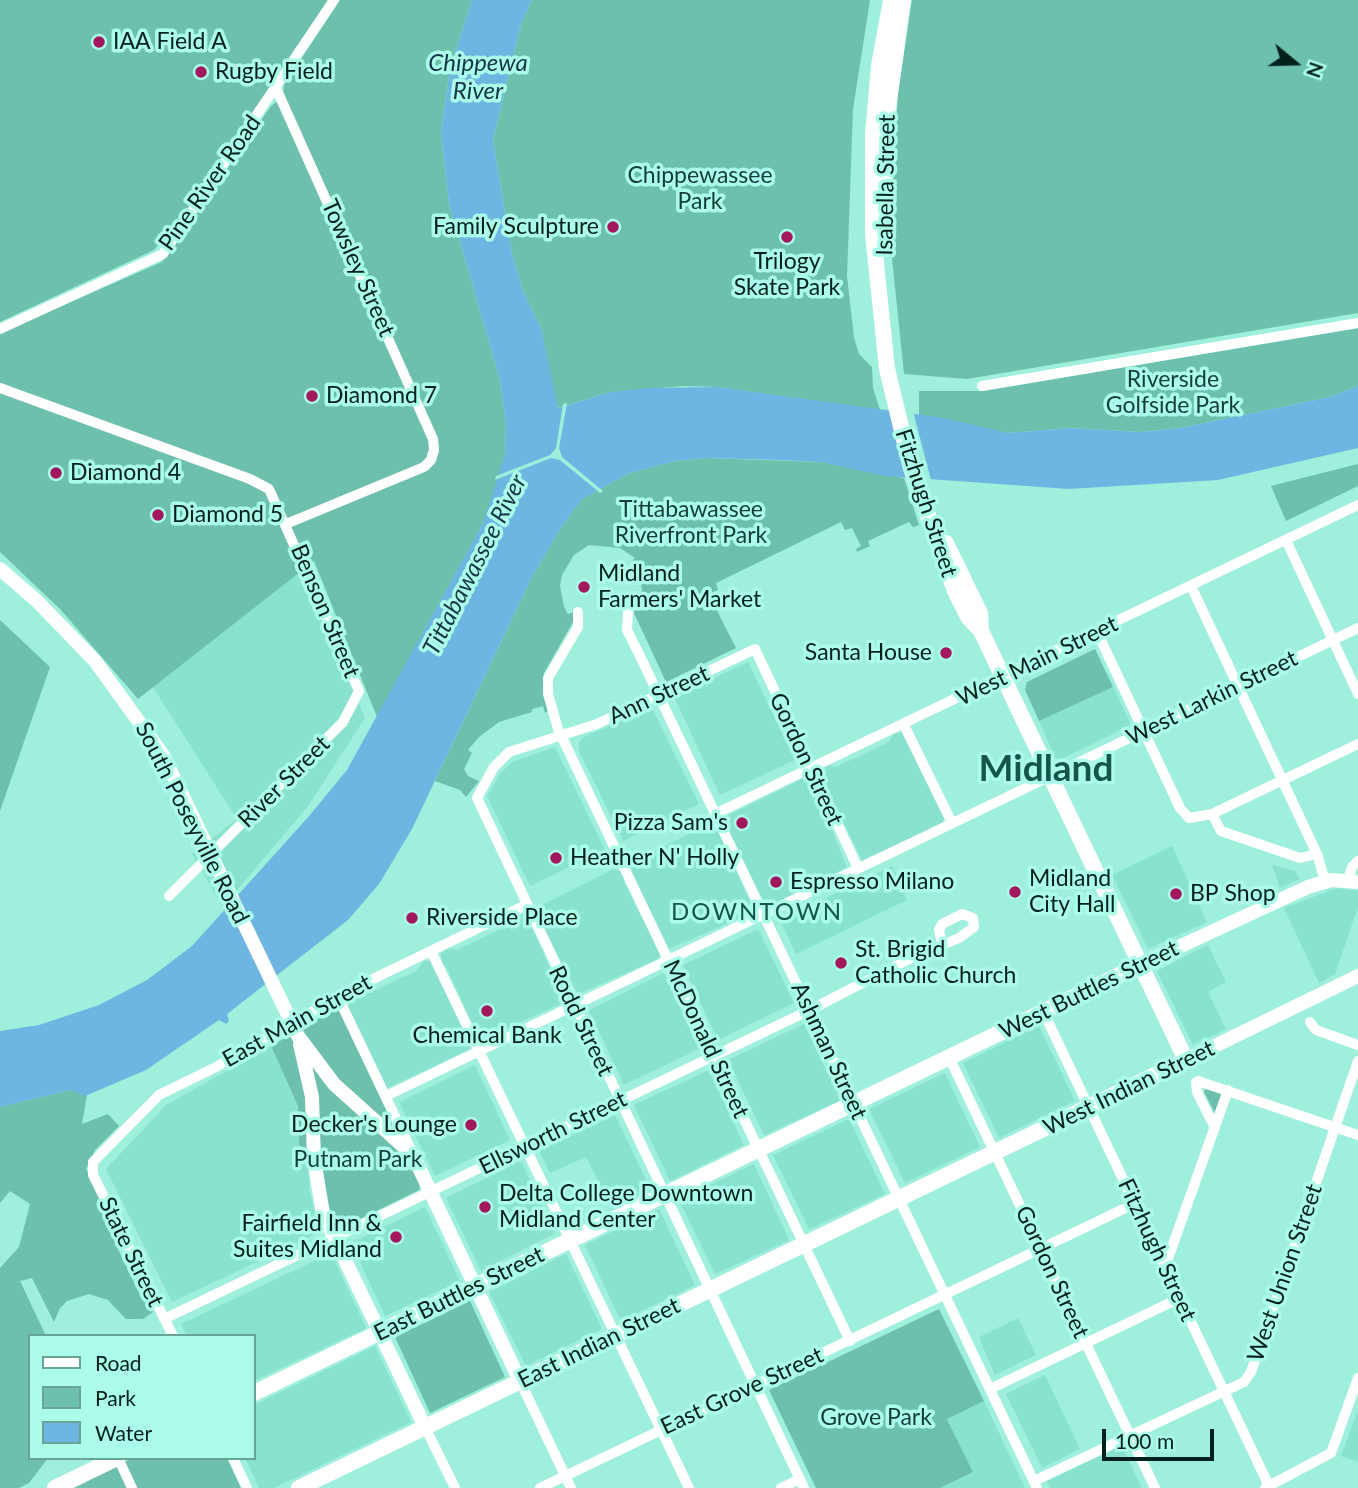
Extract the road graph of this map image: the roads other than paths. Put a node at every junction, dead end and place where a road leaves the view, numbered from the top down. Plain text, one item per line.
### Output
1 (334, 0) edge
2 (891, 0) edge
3 (903, 0) edge
4 (276, 88) junction
5 (1358, 323) edge
6 (0, 329) edge
7 (892, 369) junction
8 (982, 386) dead end
9 (0, 388) edge
10 (1358, 505) edge
11 (286, 524) junction
12 (1286, 540) junction
13 (0, 569) edge
14 (1191, 586) junction
15 (578, 612) dead end
16 (628, 612) dead end
17 (1358, 628) edge
18 (1097, 632) junction
19 (1333, 640) junction
20 (755, 649) joint
21 (1002, 677) junction
22 (1238, 685) junction
23 (359, 691) joint
24 (1358, 694) edge
25 (659, 696) junction
26 (904, 725) junction
27 (1144, 730) junction
28 (562, 737) junction
29 (1358, 744) edge
30 (811, 768) junction
31 (1050, 775) junction
32 (485, 780) joint
33 (1283, 781) junction
34 (715, 814) junction
35 (1212, 814) junction
36 (952, 823) junction
37 (1317, 854) junction
38 (1358, 860) edge
39 (858, 868) junction
40 (1325, 881) junction
41 (1353, 881) edge
42 (169, 896) dead end
43 (526, 905) junction
44 (764, 914) junction
45 (942, 944) dead end
46 (431, 951) junction
47 (669, 960) junction
48 (1140, 964) junction
49 (1358, 976) edge
50 (338, 997) junction
51 (574, 1006) junction
52 (810, 1010) junction
53 (1043, 1012) junction
54 (1310, 1022) dead end
55 (298, 1036) junction
56 (1358, 1045) edge
57 (481, 1050) junction
58 (714, 1056) junction
59 (949, 1057) junction
60 (1186, 1060) junction
61 (1358, 1061) edge
62 (1228, 1090) junction
63 (386, 1096) junction
64 (620, 1101) junction
65 (854, 1103) junction
66 (1089, 1107) junction
67 (1336, 1127) junction
68 (1215, 1128) junction
69 (1358, 1135) edge
70 (527, 1146) junction
71 (759, 1149) junction
72 (995, 1152) junction
73 (413, 1155) junction
74 (92, 1168) joint
75 (429, 1193) junction
76 (664, 1195) junction
77 (899, 1198) junction
78 (1135, 1203) junction
79 (334, 1236) junction
80 (571, 1240) junction
81 (803, 1245) junction
82 (1041, 1249) junction
83 (1165, 1267) junction
84 (475, 1286) junction
85 (710, 1289) junction
86 (945, 1295) junction
87 (1180, 1298) junction
88 (164, 1319) junction
89 (380, 1332) junction
90 (172, 1334) edge
91 (616, 1335) junction
92 (850, 1341) junction
93 (1086, 1343) junction
94 (1358, 1378) edge
95 (520, 1381) junction
96 (755, 1385) junction
97 (990, 1389) junction
98 (256, 1392) edge
99 (1225, 1394) junction
100 (425, 1427) junction
101 (661, 1429) junction
102 (1131, 1438) junction
103 (114, 1460) edge
104 (119, 1460) edge
105 (234, 1460) edge
106 (565, 1476) junction
107 (802, 1483) edge
108 (1035, 1485) edge
109 (1268, 1487) edge
110 (55, 1488) edge
111 (132, 1488) edge
112 (247, 1488) edge
113 (299, 1488) edge
114 (456, 1488) edge
115 (540, 1488) edge
116 (571, 1488) edge
117 (689, 1488) edge
118 (781, 1488) edge
119 (1155, 1488) edge

1 - 4 street, Pine River Road
2 - 7 highway, Isabella Street
3 - 7 highway, Isabella Street
4 - 6 street, Pine River Road
4 - 11 street, Towsley Street
5 - 8 street
7 - 21 highway, Fitzhugh Street
9 - 11 street, Benson Street
10 - 12 street, West Main Street
11 - 23 street, Benson Street
12 - 14 street, West Main Street
12 - 19 street
13 - 55 main road, South Poseyville Road
14 - 18 street, West Main Street
14 - 22 street
15 - 28 street, McDonald Street
16 - 25 street, Ashman Street
17 - 19 street, West Larkin Street
18 - 21 street, West Main Street
18 - 27 street
19 - 22 street, West Larkin Street
19 - 24 street
20 - 25 street, Ann Street
20 - 30 street, Gordon Street
21 - 26 street, West Main Street
21 - 31 highway, Fitzhugh Street
22 - 27 street, West Larkin Street
22 - 33 street
23 - 42 street, River Street
25 - 28 street, Ann Street
25 - 34 street, Ashman Street
26 - 30 street, West Main Street
26 - 36 street
27 - 31 street, West Larkin Street
27 - 35 street
28 - 32 street, Ann Street
28 - 47 street, McDonald Street
29 - 33 street
30 - 34 street, West Main Street
30 - 39 street, Gordon Street
31 - 36 street, West Larkin Street
31 - 48 highway, Fitzhugh Street
32 - 43 street, Rodd Street
33 - 35 street
33 - 37 street
34 - 44 street, Ashman Street
35 - 37 street
36 - 39 street, West Larkin Street
37 - 40 street
38 - 41 street
39 - 44 street, West Larkin Street
40 - 41 main road
40 - 48 main road, West Buttles Street
43 - 46 street, East Main Street
43 - 51 street, Rodd Street
44 - 47 street, West Larkin Street
44 - 52 street, Ashman Street
45 - 52 street, Ellsworth Street
46 - 50 street, East Main Street
46 - 57 street
47 - 51 street, West Larkin Street
47 - 58 street, McDonald Street
48 - 53 highway, West Buttles Street
48 - 60 highway, Fitzhugh Street
49 - 60 main road, West Indian Street
50 - 63 street
50 - 74 street, East Main Street
51 - 57 street, West Larkin Street
51 - 64 street, Rodd Street
52 - 58 street, Ellsworth Street
52 - 65 street, Ashman Street
53 - 59 highway, West Buttles Street
53 - 66 street, Fitzhugh Street
54 - 56 street
55 - 73 main road
55 - 79 main road
57 - 63 street, West Larkin Street
57 - 70 street
58 - 64 street, Ellsworth Street
58 - 71 street, McDonald Street
59 - 65 highway, West Buttles Street
59 - 72 street, Gordon Street
60 - 66 highway, West Indian Street
61 - 67 street, West Union Street
62 - 67 street
62 - 68 street
62 - 68 street
63 - 73 street
64 - 70 street, Ellsworth Street
64 - 76 street, Rodd Street
65 - 71 highway, East Buttles Street
65 - 77 street, Ashman Street
66 - 72 highway, West Indian Street
66 - 78 street, Fitzhugh Street
67 - 69 street
67 - 99 street, West Union Street
68 - 83 street
70 - 75 street, Ellsworth Street
70 - 80 street
71 - 76 highway, East Buttles Street
71 - 81 street, McDonald Street
72 - 77 highway, West Indian Street
72 - 82 street, Gordon Street
73 - 75 main road
74 - 88 street, State Street
75 - 79 street, Ellsworth Street
75 - 84 main road
76 - 80 highway, East Buttles Street
76 - 85 street, Rodd Street
77 - 81 highway, East Indian Street
77 - 86 street, Ashman Street
78 - 82 street, East Grove Street
78 - 83 street, Fitzhugh Street
79 - 88 street, Ellsworth Street
79 - 89 main road
80 - 84 highway, East Buttles Street
80 - 91 street
81 - 85 highway, East Indian Street
81 - 92 street, McDonald Street
82 - 86 street, East Grove Street
82 - 93 street, Gordon Street
83 - 87 street, Fitzhugh Street
84 - 89 highway, East Buttles Street
84 - 95 main road
85 - 91 highway, East Indian Street
85 - 96 street, Rodd Street
86 - 92 street, East Grove Street
86 - 97 street, Ashman Street
87 - 93 street
87 - 99 street, Fitzhugh Street
88 - 90 street, State Street
89 - 98 highway, East Buttles Street
89 - 100 main road
91 - 95 highway, East Indian Street
91 - 101 street
92 - 96 street, East Grove Street
93 - 97 street
93 - 102 street, Gordon Street
94 - 109 street
95 - 100 highway, East Indian Street
95 - 106 street
96 - 101 street, East Grove Street
96 - 107 street, Rodd Street
97 - 108 street, Ashman Street
99 - 102 street, West Union Street
99 - 109 street, Fitzhugh Street
100 - 113 highway, East Indian Street
100 - 114 street
101 - 106 street, East Grove Street
101 - 117 street
102 - 108 street, West Union Street
102 - 119 street, Gordon Street
103 - 110 highway
104 - 111 street
105 - 112 street
106 - 115 street, East Grove Street
106 - 116 street
107 - 118 street

